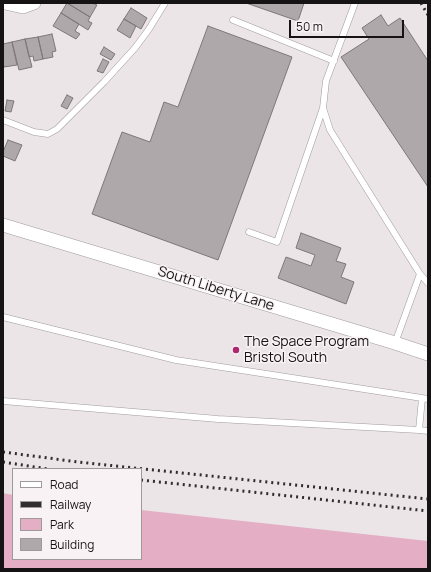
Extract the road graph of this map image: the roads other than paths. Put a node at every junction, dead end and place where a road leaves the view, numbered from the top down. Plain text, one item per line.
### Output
1 (5, 3) edge
2 (34, 3) edge
3 (166, 3) edge
4 (355, 3) edge
5 (233, 20) dead end
6 (334, 61) junction
7 (324, 108) junction
8 (3, 120) edge
9 (3, 225) edge
10 (249, 232) dead end
11 (420, 274) junction
12 (428, 283) edge
13 (3, 317) edge
14 (395, 343) junction
15 (428, 354) edge
16 (425, 398) edge
17 (3, 401) edge
18 (419, 430) junction
19 (428, 431) edge

1 - 2 street
3 - 8 lane
4 - 6 lane
5 - 6 lane
6 - 7 lane
7 - 10 lane
7 - 11 lane
9 - 14 street, South Liberty Lane
11 - 12 lane
11 - 14 lane
13 - 16 lane
14 - 15 street, South Liberty Lane
16 - 18 lane
17 - 18 lane
18 - 19 lane

